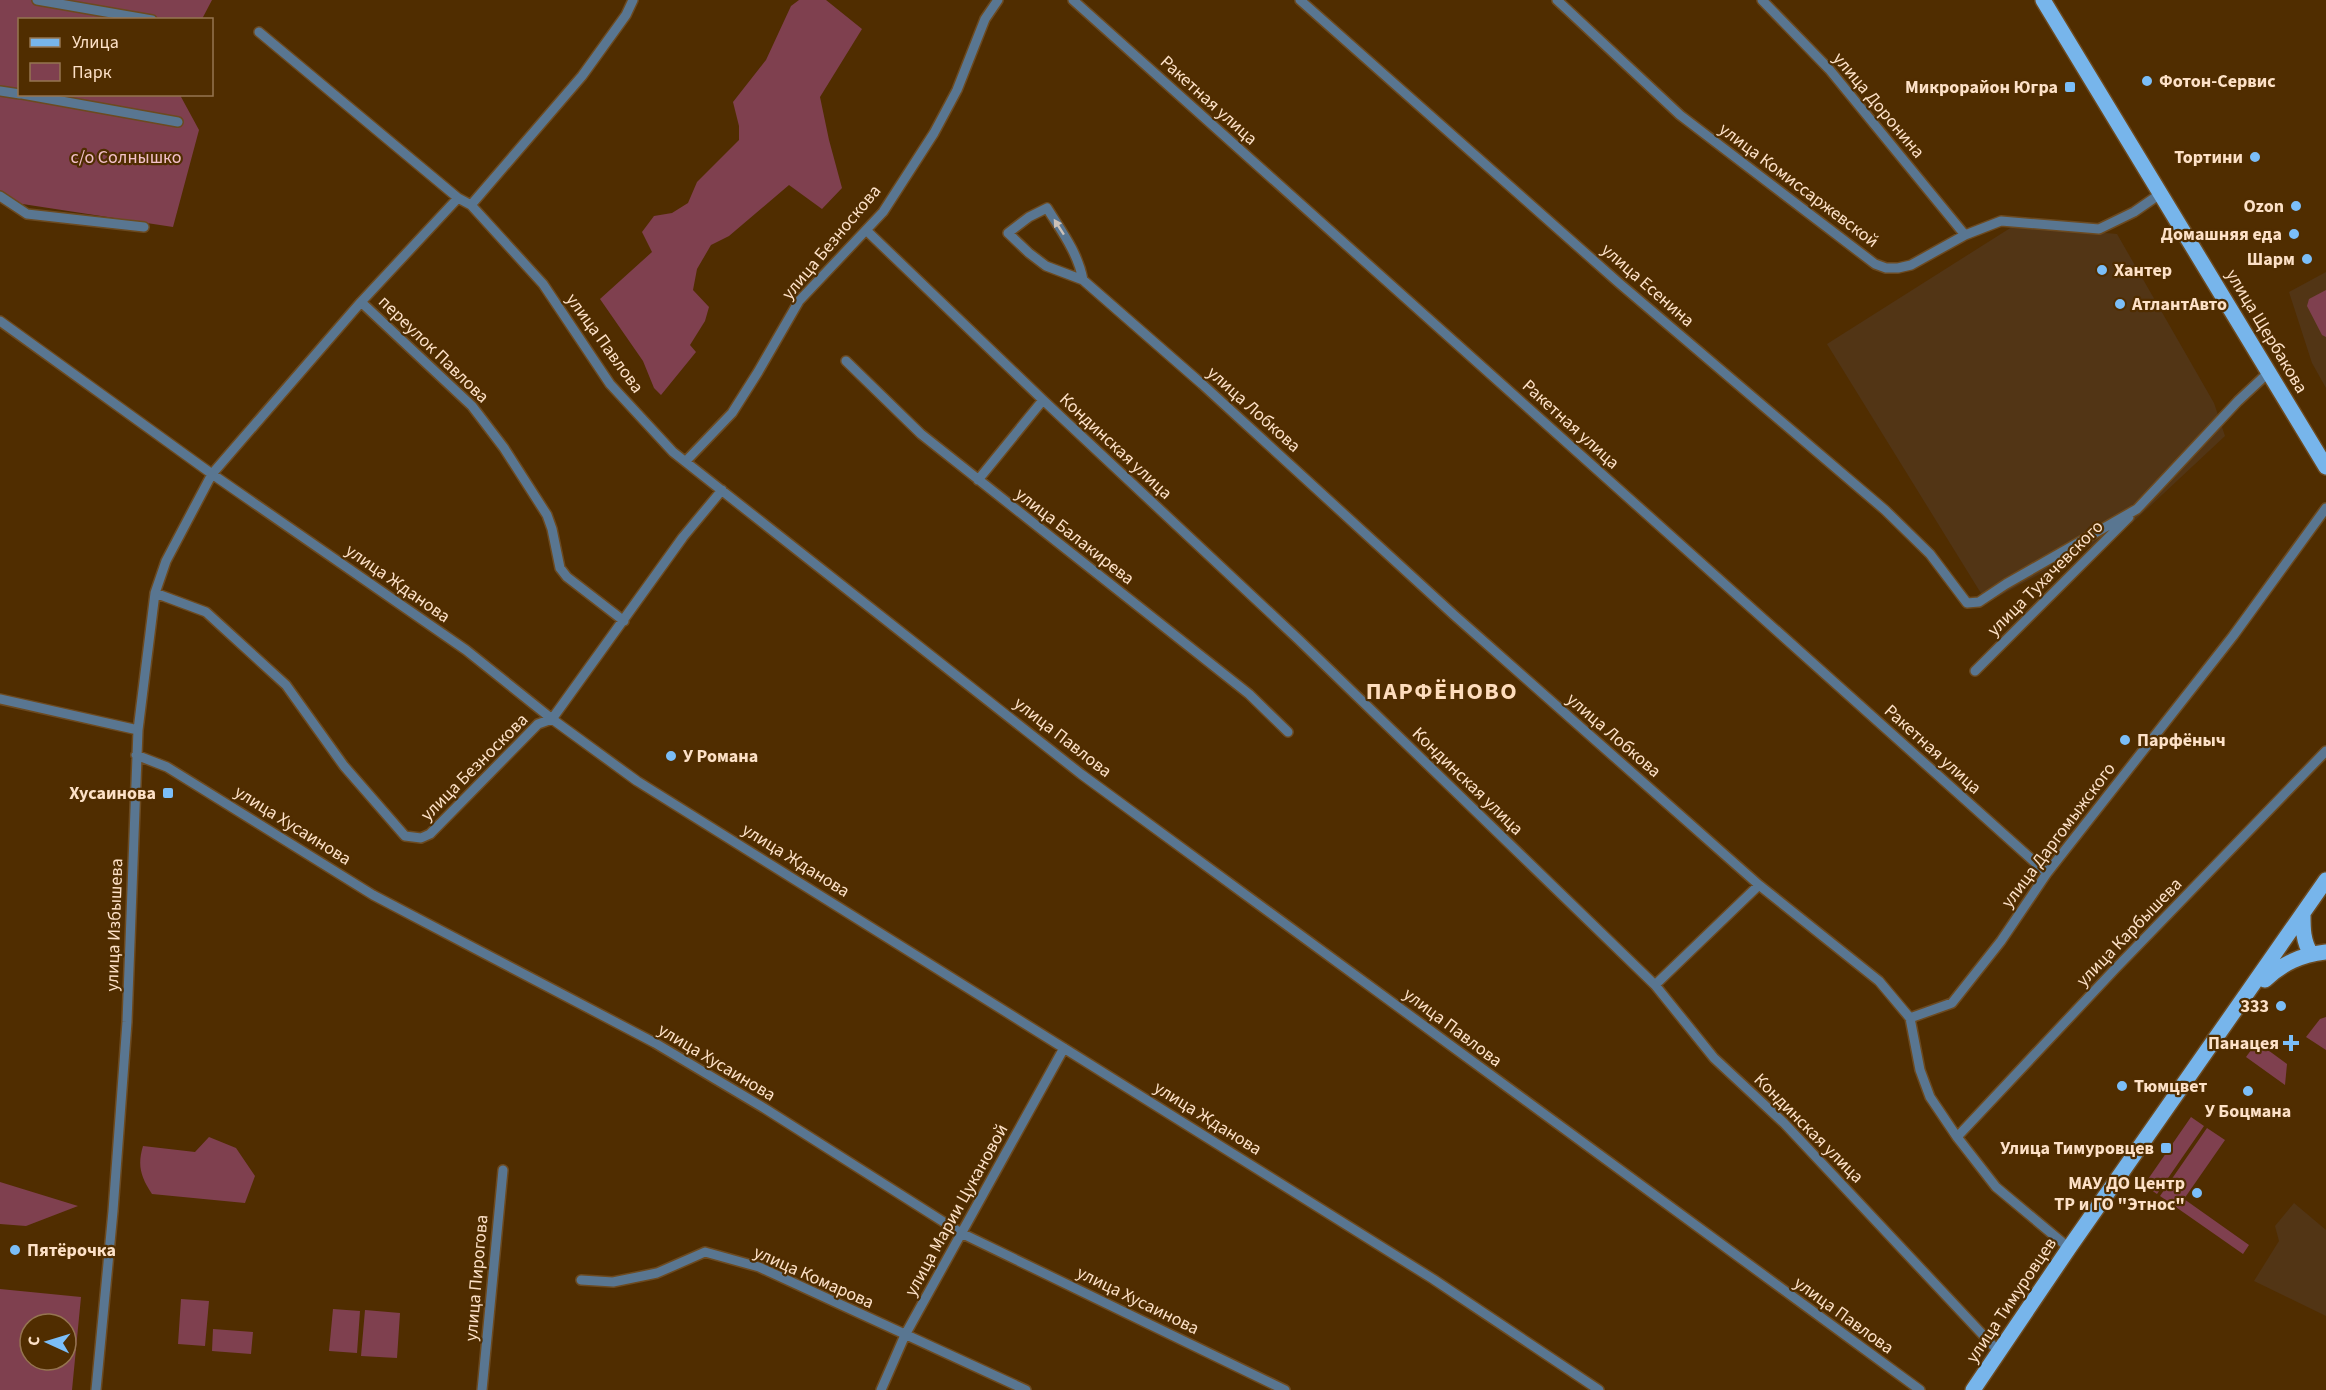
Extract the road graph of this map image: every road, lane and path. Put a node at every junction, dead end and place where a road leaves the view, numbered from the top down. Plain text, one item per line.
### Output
1 (37, 0) edge
2 (633, 0) edge
3 (998, 0) edge
4 (1073, 0) edge
5 (1300, 0) edge
6 (1557, 0) edge
7 (2043, 0) edge
8 (1766, 1) edge
9 (140, 18) edge
10 (259, 32) dead end
11 (0, 91) edge
12 (18, 94) edge
13 (32, 96) edge
14 (178, 122) dead end
15 (2160, 194) junction
16 (0, 196) edge
17 (458, 198) junction
18 (471, 205) junction
19 (144, 227) dead end
20 (867, 231) junction
21 (1965, 235) junction
22 (1083, 280) junction
23 (361, 302) junction
24 (0, 321) edge
25 (846, 361) dead end
26 (2270, 372) junction
27 (1043, 400) junction
28 (686, 462) junction
29 (2326, 466) edge
30 (212, 474) junction
31 (978, 480) junction
32 (722, 490) junction
33 (2326, 508) edge
34 (2137, 509) junction
35 (155, 593) junction
36 (1967, 603) joint
37 (624, 621) junction
38 (1975, 671) dead end
39 (0, 699) edge
40 (552, 719) junction
41 (138, 730) junction
42 (1288, 732) dead end
43 (2326, 751) edge
44 (136, 755) junction
45 (2047, 873) junction
46 (2326, 880) edge
47 (1759, 885) junction
48 (2303, 914) junction
49 (2318, 953) edge
50 (1654, 985) junction
51 (2247, 996) junction
52 (1910, 1018) junction
53 (1065, 1048) junction
54 (1958, 1137) junction
55 (503, 1170) dead end
56 (961, 1233) junction
57 (2069, 1248) junction
58 (581, 1280) dead end
59 (905, 1335) junction
60 (1999, 1352) junction
61 (96, 1390) edge
62 (482, 1390) edge
63 (881, 1390) edge
64 (1026, 1390) edge
65 (1285, 1390) edge
66 (1599, 1390) edge
67 (1920, 1390) edge
68 (1973, 1390) edge

1 - 9 street
2 - 18 street
3 - 20 street, улица Безноскова
4 - 45 street, Ракетная улица
5 - 36 street, улица Есенина
6 - 21 street, улица Комиссаржевской
7 - 15 main road, улица Щербакова
8 - 21 street, улица Доронина
10 - 17 street, улица Павлова
11 - 12 street
13 - 14 street
15 - 21 street, улица Комиссаржевской
15 - 26 main road, улица Щербакова
16 - 19 street
17 - 18 street, улица Павлова
17 - 23 street, переулок Павлова
18 - 28 street, улица Павлова
20 - 27 street, Кондинская улица
20 - 28 street, улица Безноскова
22 -> 22 street, улица Лобкова
22 - 47 street, улица Лобкова
23 - 30 street, переулок Павлова
23 - 37 street, переулок Павлова
24 - 30 street, улица Жданова
25 - 31 street, улица Балакирева
26 - 29 main road, улица Щербакова
26 - 34 street, улица Тухачевского
27 - 31 street
27 - 50 street, Кондинская улица
28 - 32 street, улица Павлова
30 - 35 street, улица Избышева
30 - 40 street, улица Жданова
31 - 42 street, улица Балакирева
32 - 37 street, улица Безноскова
32 - 67 street, улица Павлова
33 - 45 street, улица Даргомыжского
34 - 36 street, улица Тухачевского
34 - 38 street, улица Тухачевского
35 - 40 street, улица Безноскова
35 - 41 street, улица Избышева
37 - 40 street, улица Безноскова
39 - 41 street
40 - 53 street, улица Жданова
41 - 44 street, улица Избышева
43 - 54 street, улица Карбышева
44 - 56 street, улица Хусаинова
44 - 61 street, улица Избышева
45 - 52 street, улица Даргомыжского
46 - 48 main road, улица Тимуровцев
47 - 50 street
47 - 52 street, улица Лобкова
48 - 49 main road
48 - 51 main road, улица Тимуровцев
49 - 51 main road, улица Тимуровцев
50 - 60 street, Кондинская улица
51 - 57 main road, улица Тимуровцев
52 - 54 street, улица Лобкова
53 - 56 street, улица Марии Цукановой
53 - 66 street, улица Жданова
54 - 57 street, улица Лобкова
55 - 62 street, улица Пирогова
56 - 59 street, улица Марии Цукановой
56 - 65 street, улица Хусаинова
57 - 60 main road, улица Тимуровцев
58 - 59 street, улица Комарова
59 - 63 street, улица Марии Цукановой
59 - 64 street, улица Комарова
60 - 68 main road, улица Тимуровцев

